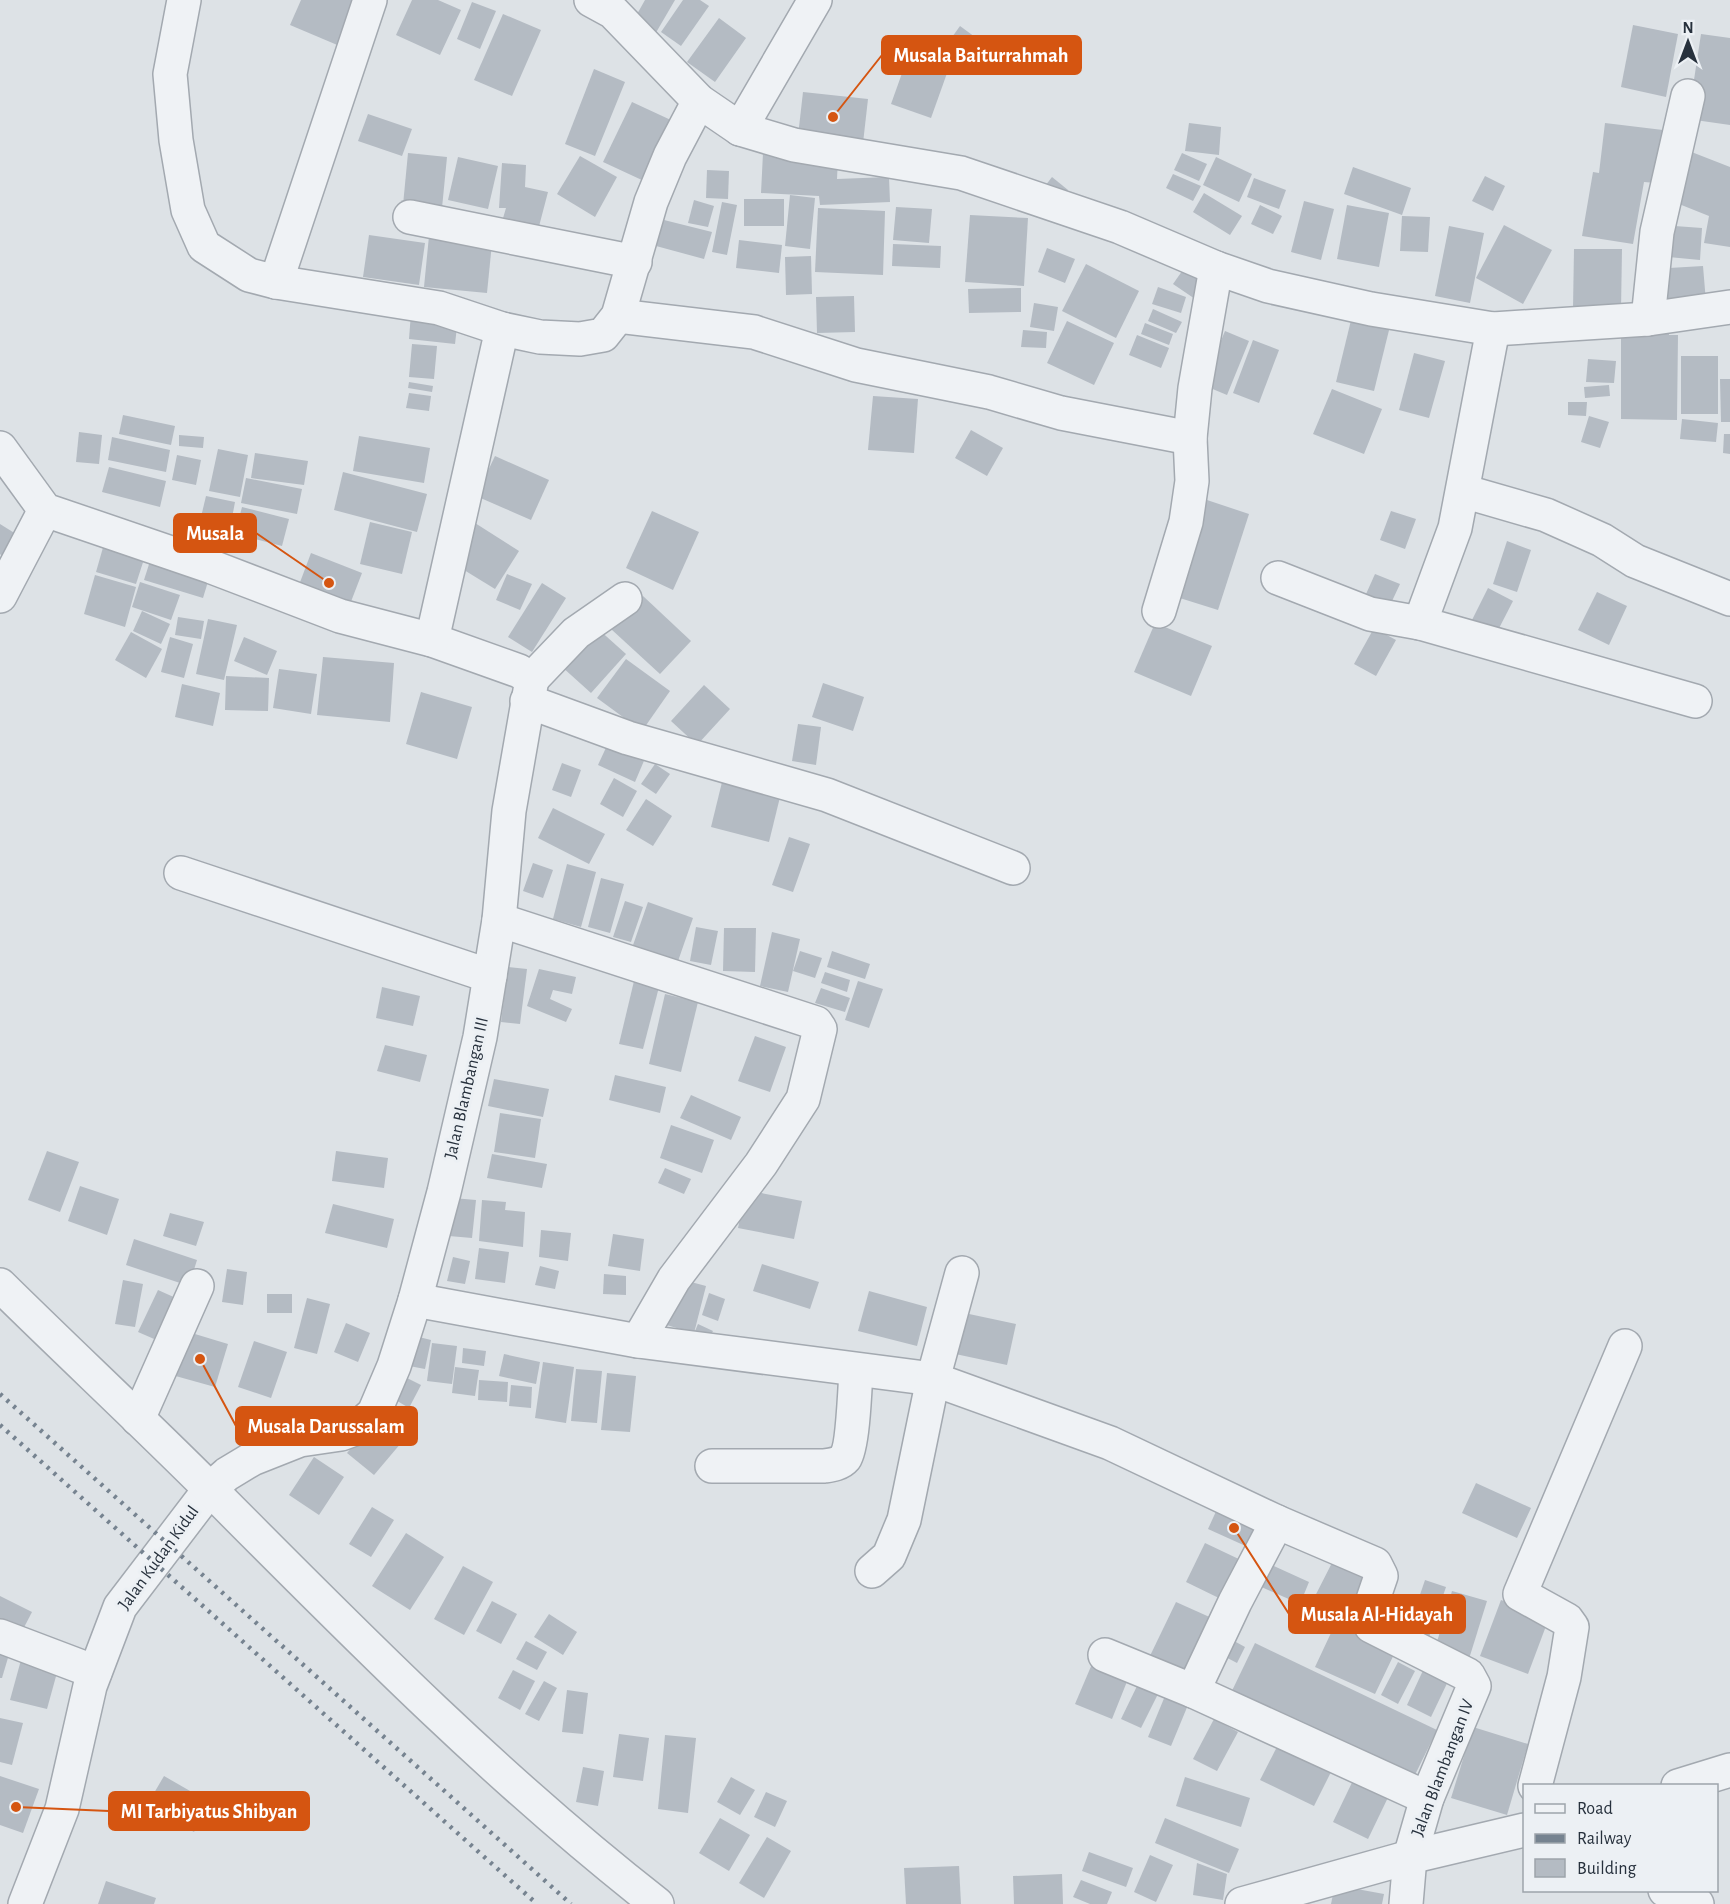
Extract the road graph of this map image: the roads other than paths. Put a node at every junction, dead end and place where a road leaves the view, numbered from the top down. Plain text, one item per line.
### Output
1 (184, 0) edge
2 (370, 0) edge
3 (591, 0) edge
4 (815, 0) edge
5 (1688, 96) dead end
6 (699, 101) junction
7 (740, 129) junction
8 (410, 217) dead end
9 (634, 262) junction
10 (1216, 268) junction
11 (276, 282) junction
12 (1730, 307) edge
13 (618, 316) junction
14 (1648, 319) junction
15 (502, 329) junction
16 (1493, 329) junction
17 (1190, 438) junction
18 (0, 448) edge
19 (1463, 491) junction
20 (45, 510) junction
21 (1278, 578) dead end
22 (0, 596) edge
23 (625, 599) dead end
24 (1730, 599) edge
25 (1159, 611) dead end
26 (1420, 623) junction
27 (432, 640) junction
28 (529, 690) junction
29 (1695, 701) dead end
30 (1012, 868) dead end
31 (181, 873) dead end
32 (499, 920) junction
33 (490, 976) junction
34 (962, 1273) dead end
35 (0, 1285) edge
36 (197, 1286) dead end
37 (415, 1300) junction
38 (638, 1341) junction
39 (1625, 1346) dead end
40 (856, 1370) junction
41 (933, 1379) junction
42 (138, 1419) junction
43 (712, 1466) dead end
44 (210, 1489) junction
45 (1277, 1522) junction
46 (872, 1571) dead end
47 (0, 1636) edge
48 (1105, 1655) dead end
49 (95, 1672) junction
50 (1194, 1691) junction
51 (1535, 1784) edge
52 (1427, 1798) junction
53 (1523, 1829) edge
54 (1410, 1857) junction
55 (1670, 1892) edge
56 (25, 1904) edge
57 (657, 1904) edge
58 (1242, 1904) edge
59 (1406, 1904) edge
60 (1697, 1904) edge

1 - 11 street
2 - 11 street
3 - 6 street
4 - 7 street
5 - 14 street
6 - 7 street
6 - 9 street
7 - 10 street
8 - 9 street
9 - 13 street
10 - 16 street
10 - 17 street
11 - 15 street
12 - 14 street
13 - 15 street
13 - 17 street
14 - 16 street
15 - 27 street
16 - 19 street
17 - 25 street
18 - 20 street
19 - 24 street
19 - 26 street
20 - 22 street
20 - 27 street
21 - 26 street
23 - 28 street
26 - 29 street
27 - 28 street
28 - 30 street
28 - 32 street, Jalan Blambangan III
31 - 33 street
32 - 33 street, Jalan Blambangan III
32 - 38 street
33 - 37 street, Jalan Blambangan III
34 - 41 street
35 - 42 street
36 - 42 street
37 - 38 street
37 - 44 street, Jalan Blambangan III
38 - 40 street
39 - 51 street
40 - 41 street
40 - 43 street
41 - 45 street
41 - 46 street
42 - 44 street
44 - 49 street, Jalan Kudan Kidul
44 - 57 street
45 - 50 street
45 - 52 street, Jalan Blambangan IV
47 - 49 street
48 - 50 street
49 - 56 street, Jalan Kudan Kidul
50 - 52 street
52 - 54 street, Jalan Blambangan IV
53 - 54 street
54 - 58 street
54 - 59 street, Jalan Blambangan IV
55 - 60 street

